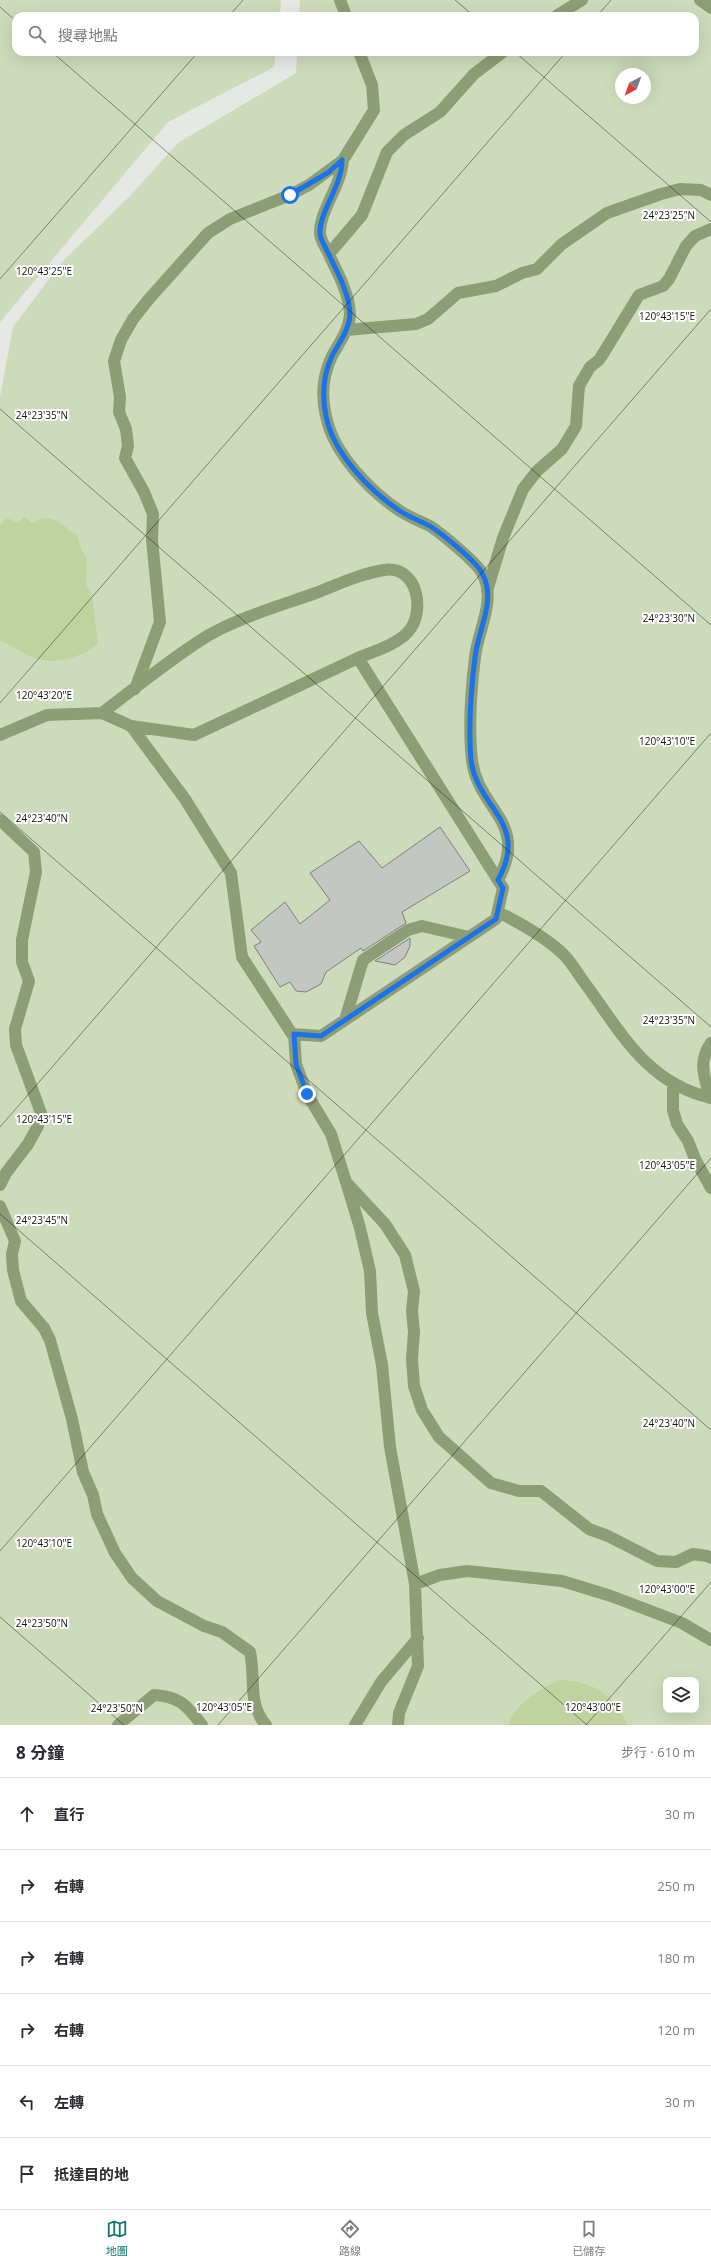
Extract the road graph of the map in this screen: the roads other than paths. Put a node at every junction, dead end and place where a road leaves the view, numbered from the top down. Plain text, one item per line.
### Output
1 (340, 0) edge
2 (582, 0) edge
3 (700, 0) edge
4 (711, 8) edge
5 (344, 12) edge
6 (562, 12) edge
7 (361, 56) edge
8 (498, 56) edge
9 (342, 160) junction
10 (711, 195) edge
11 (711, 229) edge
12 (329, 254) junction
13 (346, 330) junction
14 (487, 591) junction
15 (358, 658) junction
16 (135, 689) junction
17 (102, 713) junction
18 (131, 726) junction
19 (0, 735) edge
20 (0, 820) edge
21 (498, 880) junction
22 (498, 912) junction
23 (469, 937) junction
24 (345, 1020) junction
25 (294, 1034) junction
26 (711, 1044) edge
27 (673, 1084) junction
28 (711, 1098) edge
29 (346, 1182) junction
30 (0, 1185) edge
31 (711, 1188) edge
32 (0, 1206) edge
33 (711, 1558) edge
34 (415, 1584) junction
35 (418, 1638) junction
36 (711, 1640) edge
37 (401, 1723) edge
38 (118, 1725) edge
39 (202, 1725) edge
40 (266, 1725) edge
41 (356, 1725) edge

1 - 5 street
2 - 6 street
3 - 4 street
7 - 9 street
8 - 12 street
9 - 12 street
9 - 16 street
10 - 13 street
11 - 14 street
12 - 13 street
13 - 14 street
14 - 21 street
15 - 16 street
15 - 18 street
15 - 21 street
16 - 17 street
17 - 18 street
17 - 19 street
18 - 25 street
20 - 30 street
21 - 22 street
22 - 23 street
22 - 27 street
23 - 24 street
23 - 24 street
24 - 25 street
25 - 29 street
26 - 28 street
27 - 28 street
27 - 31 street
29 - 33 street
29 - 34 street
32 - 40 street
34 - 35 street
34 - 36 street
35 - 37 street
35 - 41 street
38 - 39 street

